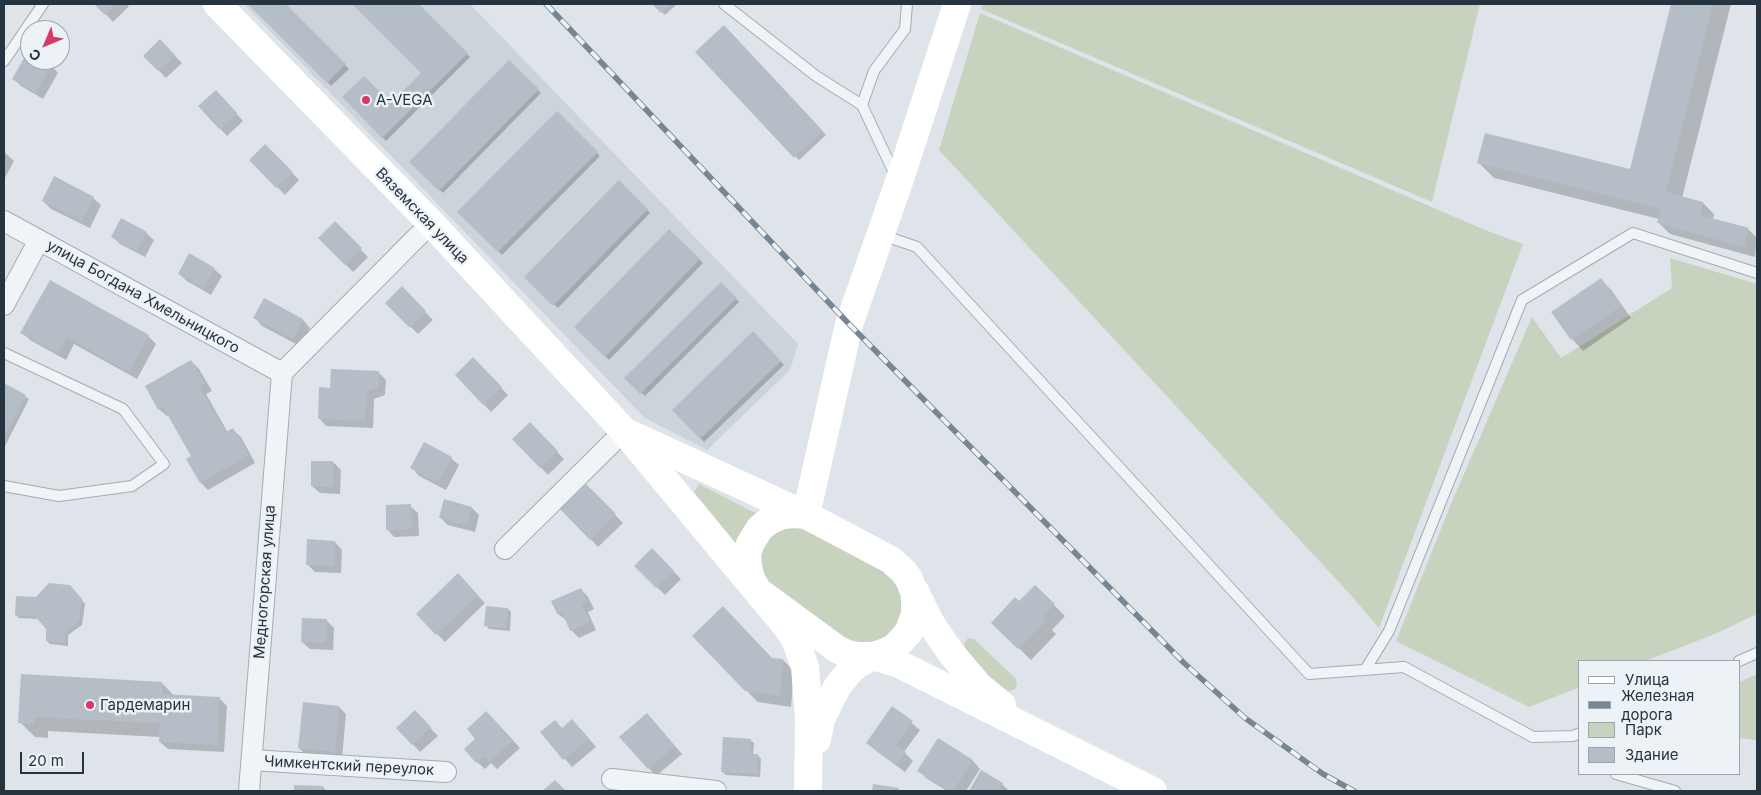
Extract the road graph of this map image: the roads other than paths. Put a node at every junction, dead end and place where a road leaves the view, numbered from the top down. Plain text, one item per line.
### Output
1 (43, 4) edge
2 (217, 4) edge
3 (724, 4) edge
4 (907, 4) edge
5 (957, 4) edge
6 (4, 61) edge
7 (862, 106) junction
8 (899, 182) junction
9 (4, 221) edge
10 (431, 223) junction
11 (881, 235) junction
12 (39, 240) junction
13 (1757, 273) edge
14 (4, 305) edge
15 (4, 353) edge
16 (282, 373) junction
17 (624, 431) junction
18 (4, 486) edge
19 (806, 515) junction
20 (505, 549) dead end
21 (913, 587) junction
22 (758, 591) junction
23 (1757, 653) edge
24 (873, 656) junction
25 (1740, 660) edge
26 (1365, 670) junction
27 (1036, 732) junction
28 (1576, 735) edge
29 (252, 760) junction
30 (446, 772) dead end
31 (1619, 775) edge
32 (612, 779) dead end
33 (1129, 785) edge
34 (250, 791) edge
35 (716, 791) edge
36 (809, 791) edge
37 (1153, 791) edge
38 (1675, 791) edge

1 - 6 lane
2 - 10 main road, Вяземская улица
3 - 7 lane
4 - 7 lane
5 - 8 main road
7 - 8 lane
8 - 11 main road
9 - 12 street, улица Богдана Хмельницкого
10 - 16 street
10 - 17 main road, Вяземская улица
11 - 19 main road
11 - 26 lane
12 - 14 street
12 - 16 street, улица Богдана Хмельницкого
13 - 26 lane
15 - 18 lane
16 - 29 street, Медногорская улица
17 - 19 main road
17 - 20 street
17 - 22 main road, Вяземская улица
19 - 21 main road
19 - 22 main road
21 - 24 main road
21 - 27 main road
22 - 24 main road
22 - 36 main road
23 - 25 lane
24 - 27 main road
24 - 36 main road
26 - 28 lane
27 - 33 main road
29 - 30 street, Чимкентский переулок
29 - 34 street, Медногорская улица
31 - 38 lane
32 - 35 street
33 - 37 main road

